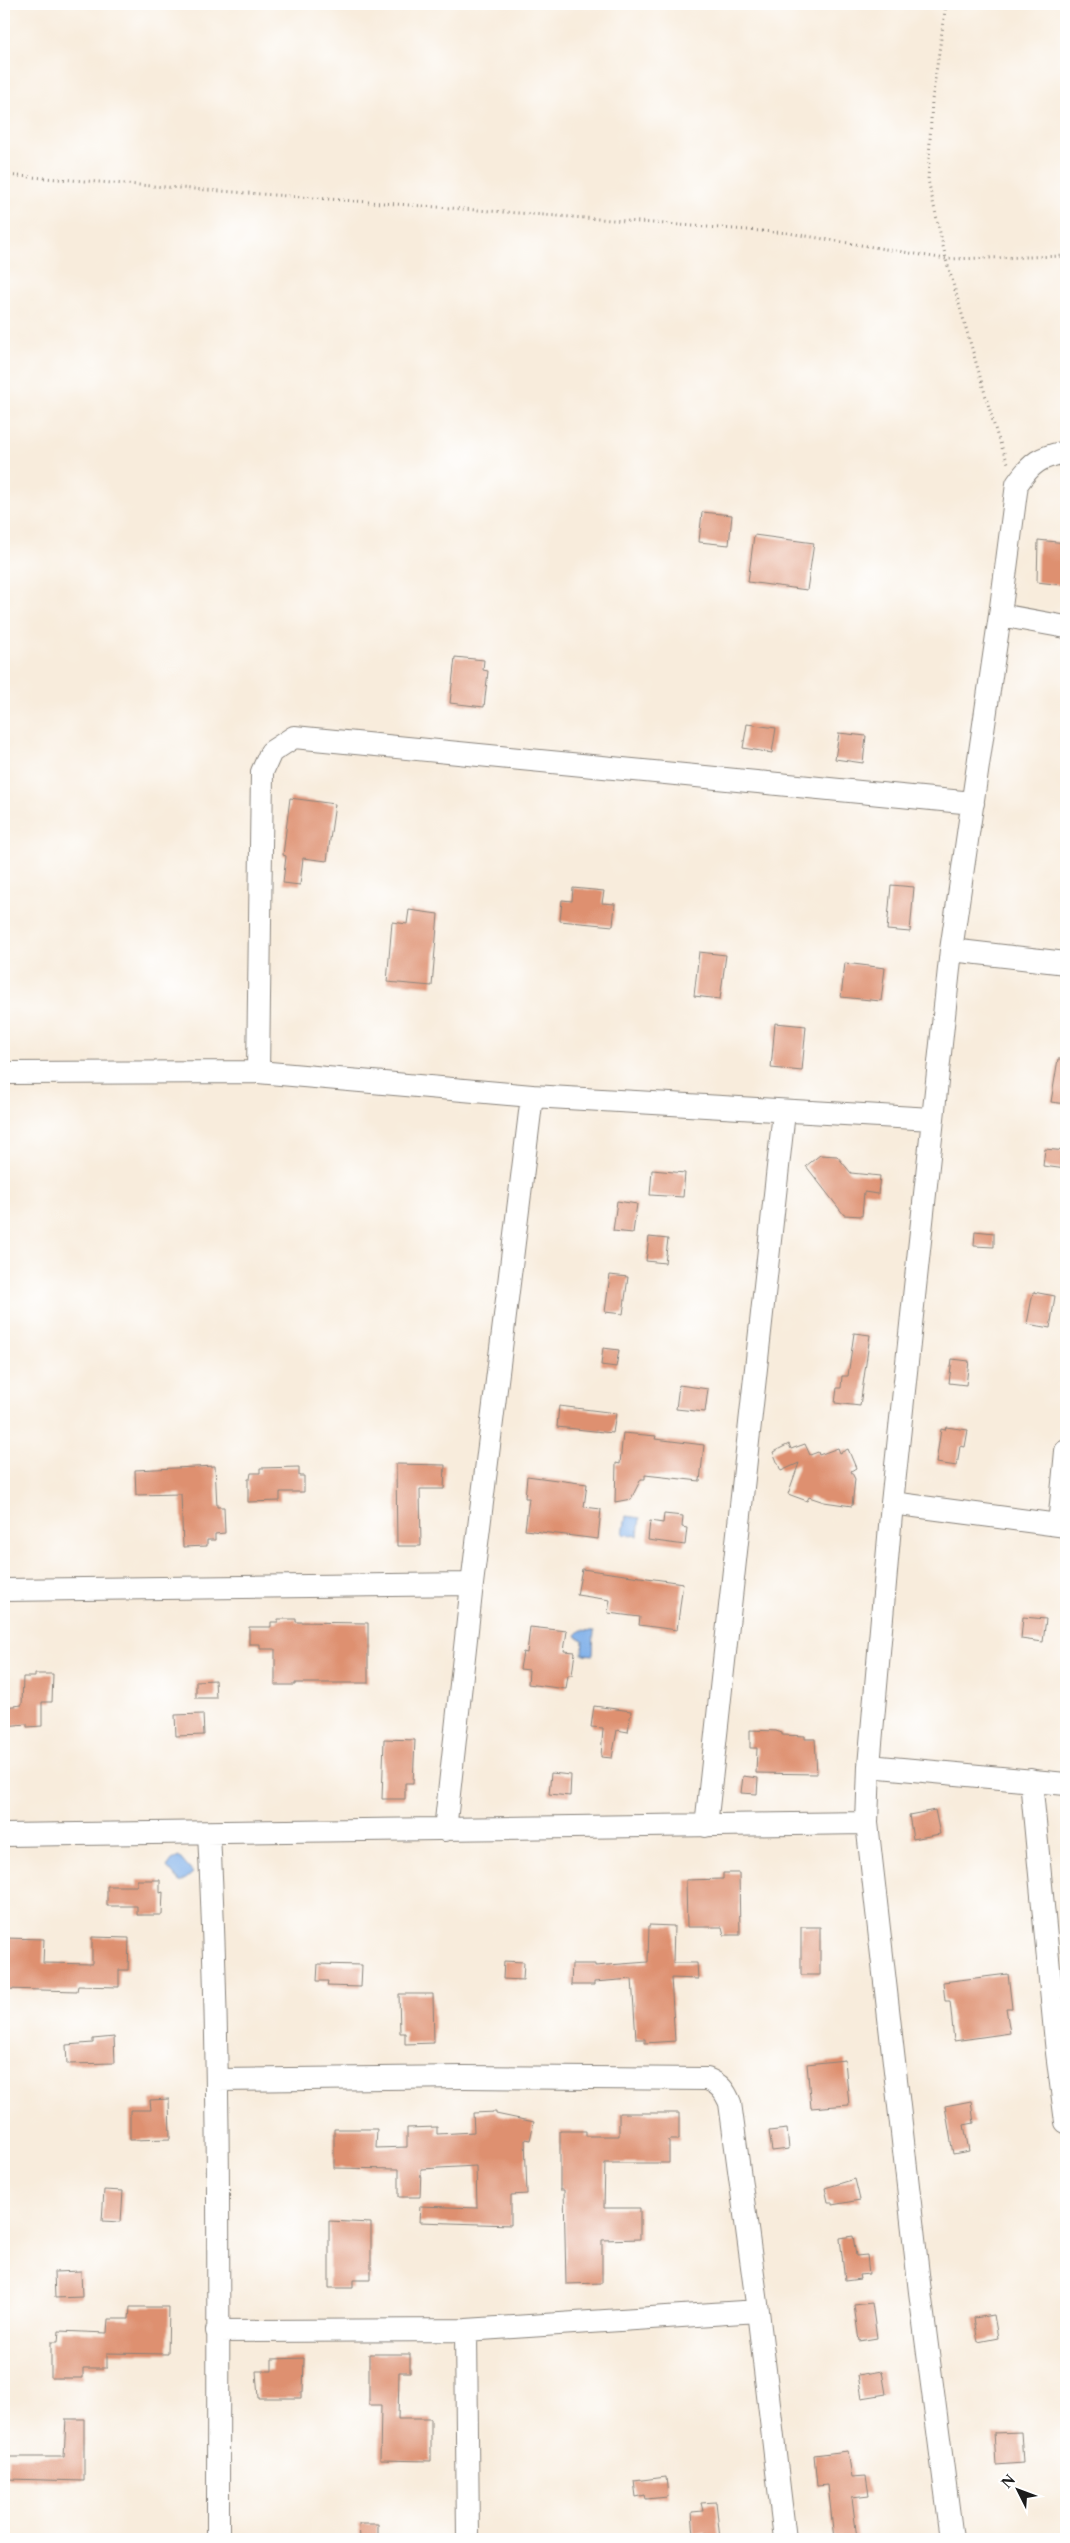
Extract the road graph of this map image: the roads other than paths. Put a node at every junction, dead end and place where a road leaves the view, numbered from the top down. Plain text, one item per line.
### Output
1 (1066, 452) edge
2 (1000, 615) junction
3 (1066, 627) edge
4 (973, 803) junction
5 (951, 950) junction
6 (1066, 963) edge
7 (258, 1072) junction
8 (4, 1073) edge
9 (532, 1096) junction
10 (784, 1112) junction
11 (932, 1119) junction
12 (1066, 1451) edge
13 (892, 1503) junction
14 (1063, 1525) edge
15 (472, 1584) junction
16 (4, 1590) edge
17 (869, 1766) junction
18 (1031, 1780) junction
19 (1066, 1784) edge
20 (867, 1823) junction
21 (706, 1826) junction
22 (444, 1830) junction
23 (210, 1834) junction
24 (4, 1835) edge
25 (1062, 2053) edge
26 (217, 2080) junction
27 (1066, 2122) edge
28 (758, 2311) junction
29 (466, 2330) junction
30 (217, 2331) junction
31 (218, 2539) edge
32 (468, 2539) edge
33 (785, 2539) edge
34 (952, 2539) edge

1 - 2 street
2 - 3 street
2 - 4 street
4 - 5 street
4 - 7 street
5 - 6 street
5 - 11 street
7 - 8 street
7 - 9 street
9 - 10 street
9 - 15 street
10 - 11 street
10 - 21 street
11 - 13 street
12 - 14 street
13 - 14 street
13 - 17 street
15 - 16 street
15 - 22 street
17 - 18 street
17 - 20 street
18 - 19 street
18 - 25 street
20 - 21 street
20 - 34 street
21 - 22 street
22 - 23 street
23 - 24 street
23 - 26 street
25 - 27 street
26 - 28 street
26 - 30 street
28 - 29 street
28 - 33 street
29 - 30 street
29 - 32 street
30 - 31 street

